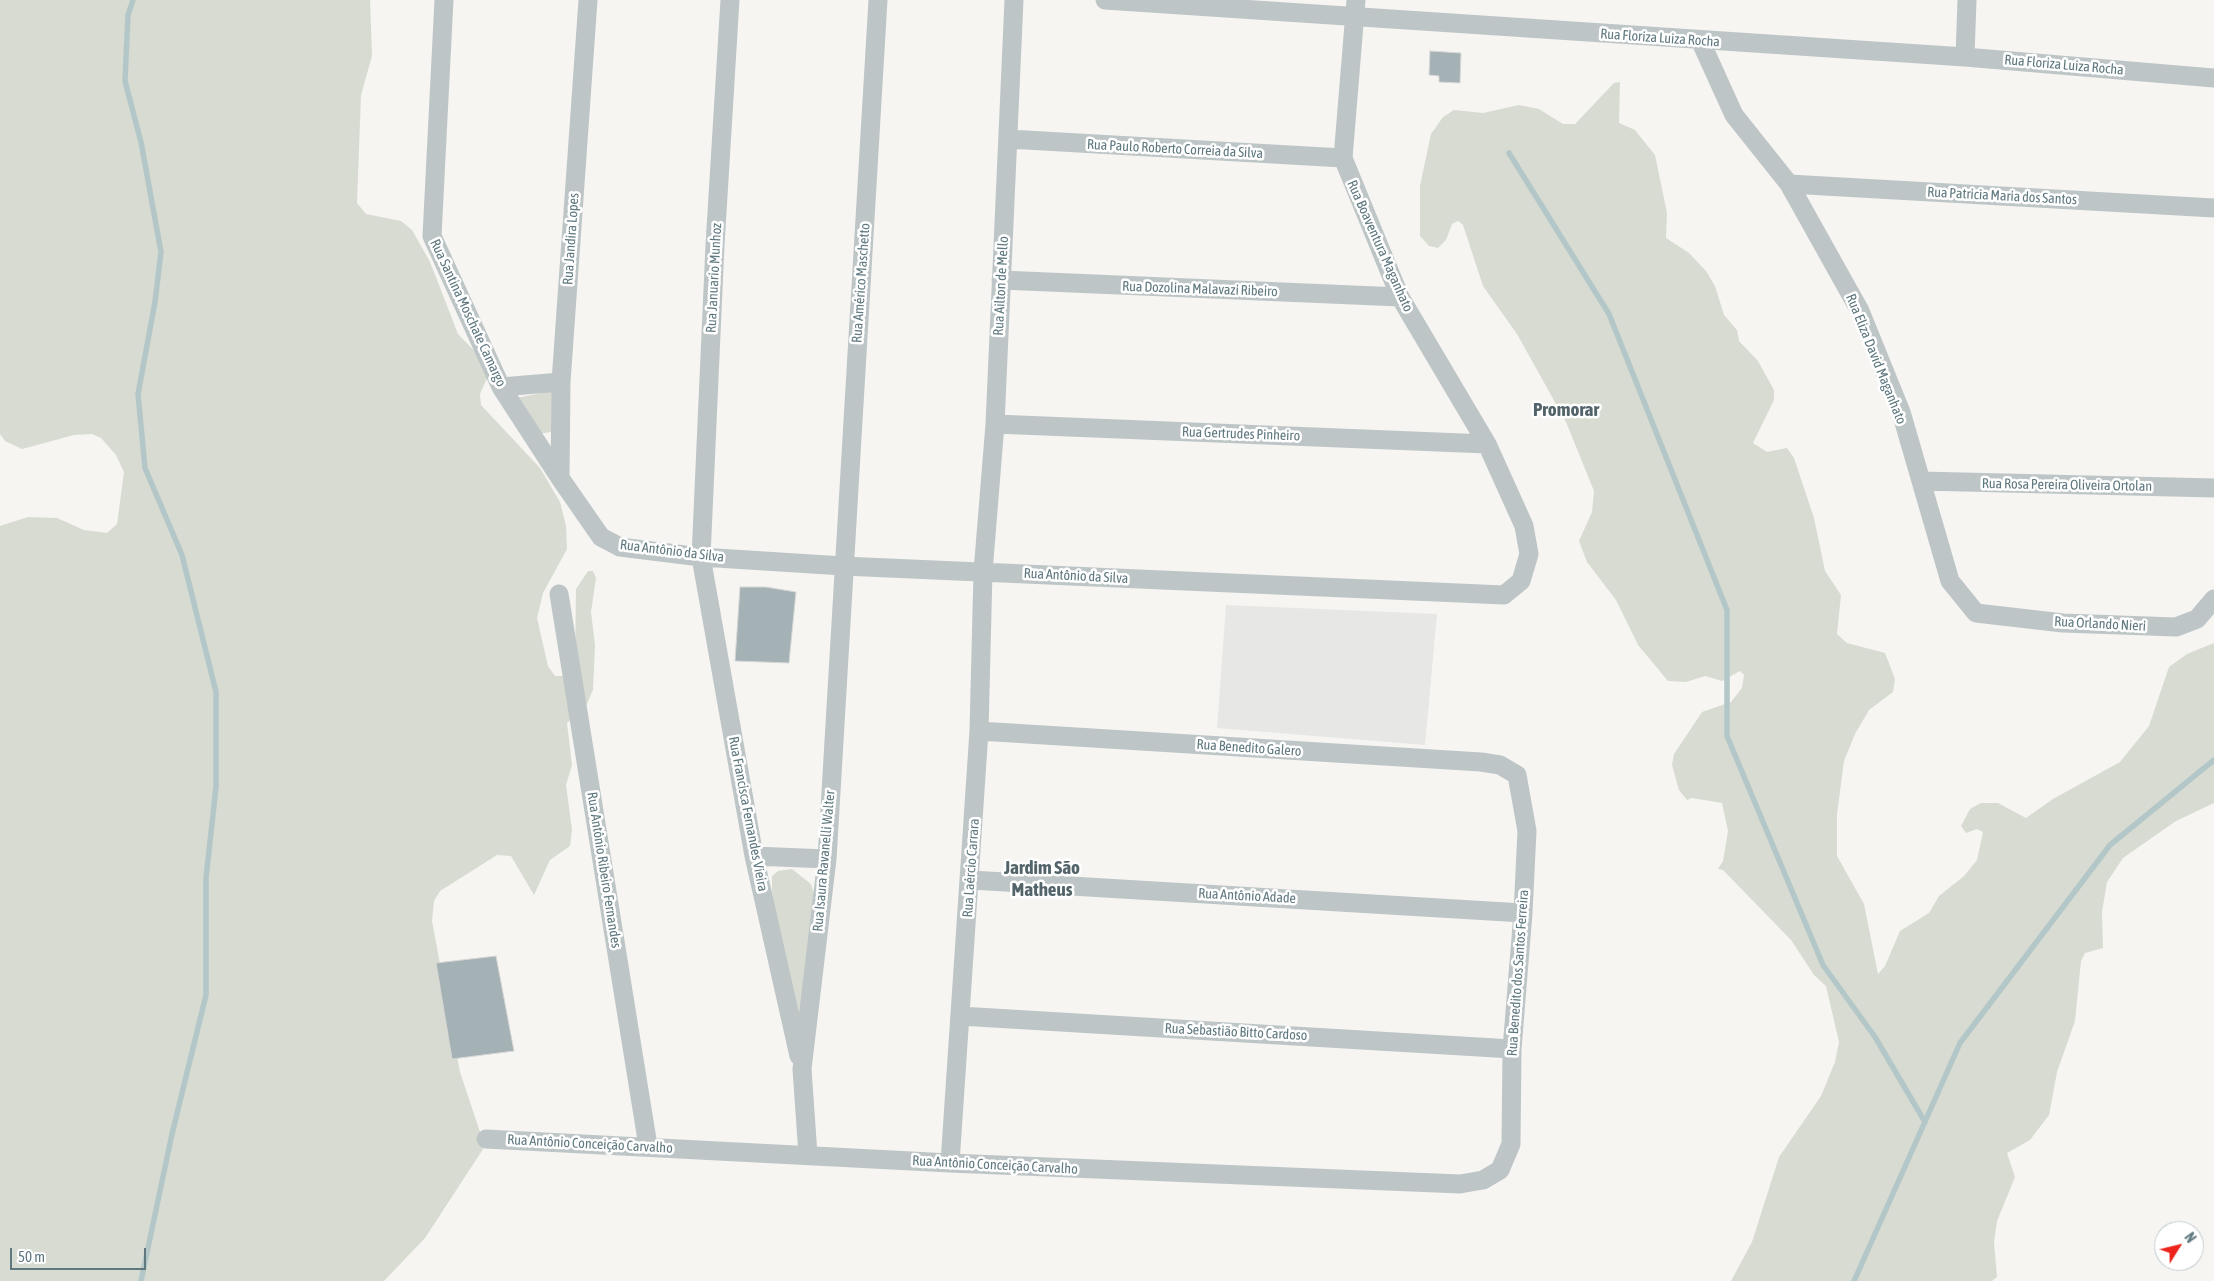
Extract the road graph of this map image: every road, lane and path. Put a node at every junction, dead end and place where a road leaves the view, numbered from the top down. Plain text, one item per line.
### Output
1 (444, 0) edge
2 (588, 0) edge
3 (730, 0) edge
4 (878, 0) edge
5 (1014, 0) edge
6 (1106, 0) edge
7 (1967, 0) edge
8 (1356, 9) edge
9 (1700, 40) junction
10 (1965, 57) junction
11 (2214, 78) edge
12 (1008, 139) junction
13 (1343, 158) junction
14 (1789, 184) junction
15 (2214, 208) edge
16 (1001, 280) junction
17 (1400, 298) junction
18 (561, 382) junction
19 (501, 387) junction
20 (995, 424) junction
21 (1487, 444) junction
22 (560, 478) junction
23 (1921, 481) junction
24 (2214, 488) edge
25 (601, 537) joint
26 (1529, 554) joint
27 (701, 557) junction
28 (843, 566) junction
29 (984, 572) junction
30 (560, 594) dead end
31 (2214, 599) edge
32 (1976, 614) joint
33 (979, 731) junction
34 (1517, 775) joint
35 (754, 856) junction
36 (827, 859) junction
37 (971, 880) junction
38 (1523, 913) junction
39 (960, 1016) junction
40 (1512, 1048) junction
41 (802, 1069) junction
42 (486, 1139) dead end
43 (648, 1146) junction
44 (808, 1156) junction
45 (950, 1163) junction
46 (1500, 1170) joint

1 - 19 street, Rua Santina Moschate Camargo
2 - 18 street, Rua Jandira Lopes
3 - 27 street, Rua Januario Munhoz
4 - 28 street, Rua Américo Maschetto
5 - 12 street, Rua Ailton de Mello
6 - 8 street, Rua Floriza Luiza Rocha
7 - 10 street
8 - 9 street, Rua Floriza Luiza Rocha
8 - 13 street, Rua Boaventura Maganhato
9 - 10 street, Rua Floriza Luiza Rocha
9 - 14 street, Rua Eliza David Maganhato
10 - 11 street, Rua Floriza Luiza Rocha
12 - 13 street, Rua Paulo Roberto Correia da Silva
12 - 16 street, Rua Ailton de Mello
13 - 17 street, Rua Boaventura Maganhato
14 - 15 street, Rua Patricia Maria dos Santos
14 - 23 street, Rua Eliza David Maganhato
16 - 17 street, Rua Dozolina Malavazi Ribeiro
16 - 20 street, Rua Ailton de Mello
17 - 21 street, Rua Boaventura Maganhato
18 - 19 street
18 - 22 street, Rua Jandira Lopes
19 - 22 street, Rua Santina Moschate Camargo
20 - 21 street, Rua Gertrudes Pinheiro
20 - 29 street, Rua Ailton de Mello
21 - 26 street, Rua Boaventura Maganhato
22 - 25 street, Rua Santina Moschate Camargo
23 - 24 street, Rua Rosa Pereira Oliveira Ortolan
23 - 32 street, Rua Eliza David Maganhato
25 - 27 street, Rua Antônio da Silva
26 - 29 street, Rua Antônio da Silva
27 - 28 street, Rua Antônio da Silva
27 - 35 street, Rua Francisca Fernandes Vieira
28 - 29 street, Rua Antônio da Silva
28 - 36 street, Rua Isaura Ravanelli Walter
29 - 33 street, Rua Laércio Carrara
30 - 43 street, Rua Antônio Ribeiro Fernandes
31 - 32 street, Rua Orlando Nieri
33 - 34 street, Rua Benedito Galero
33 - 37 street, Rua Laércio Carrara
34 - 38 street, Rua Benedito dos Santos Ferreira
35 - 36 street
35 - 41 street, Rua Francisca Fernandes Vieira
36 - 41 street, Rua Isaura Ravanelli Walter
37 - 38 street, Rua Antônio Adade
37 - 39 street, Rua Laércio Carrara
38 - 40 street, Rua Benedito dos Santos Ferreira
39 - 40 street, Rua Sebastião Bitto Cardoso
39 - 45 street, Rua Laércio Carrara
40 - 46 street, Rua Benedito dos Santos Ferreira
41 - 44 street, Rua Isaura Ravanelli Walter
42 - 43 street, Rua Antônio Conceição Carvalho
43 - 44 street, Rua Antônio Conceição Carvalho
44 - 45 street, Rua Antônio Conceição Carvalho
45 - 46 street, Rua Antônio Conceição Carvalho

